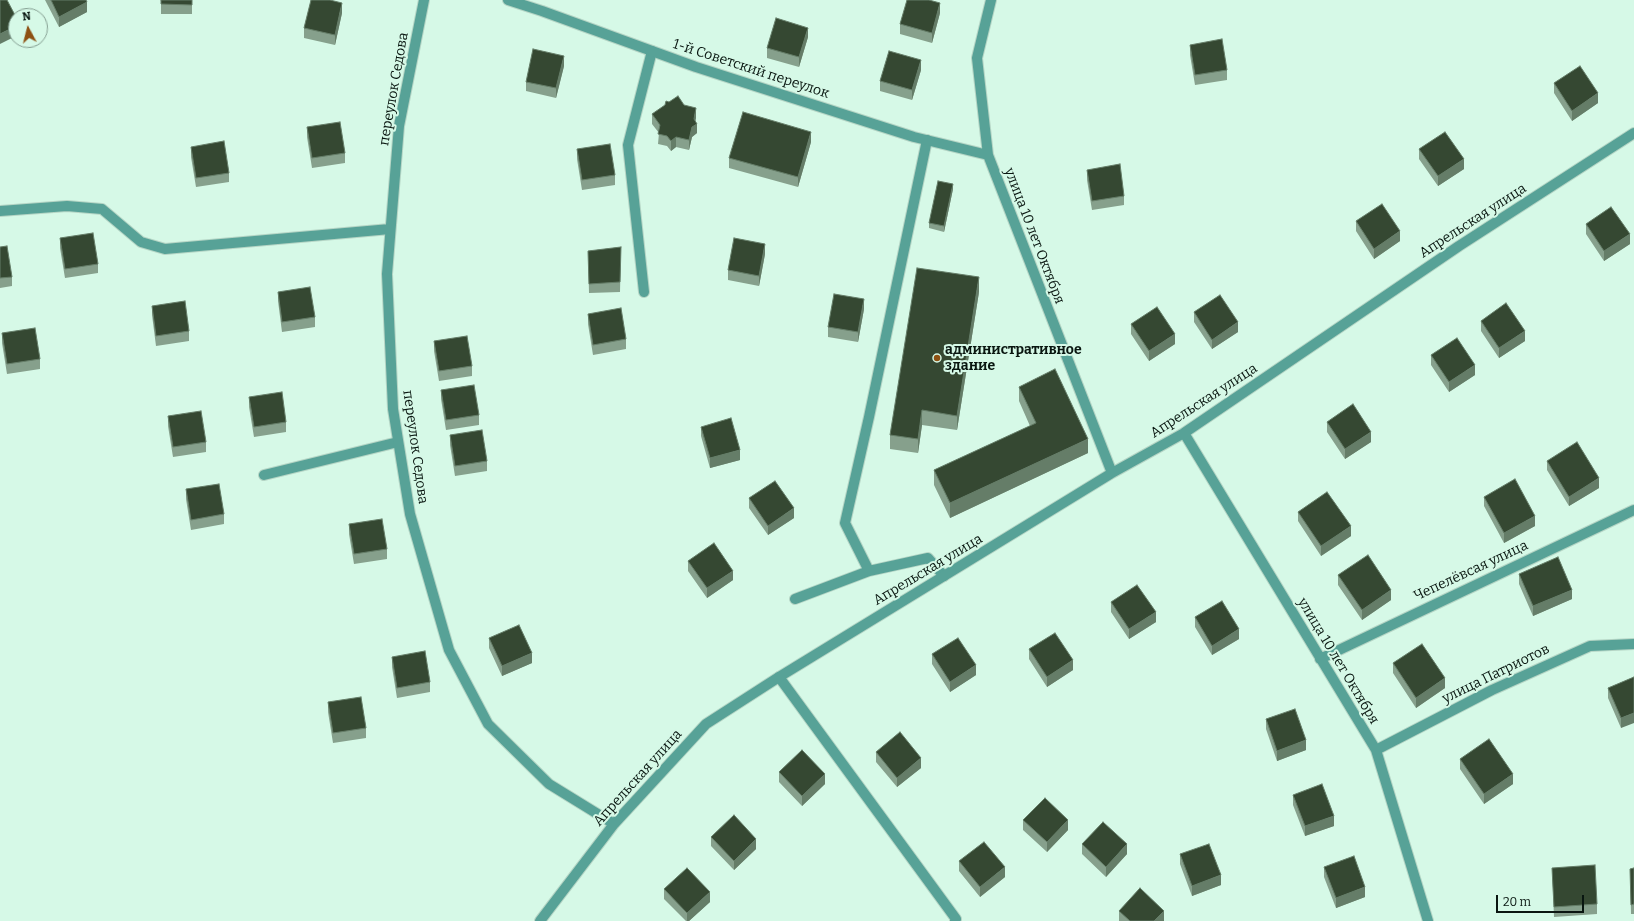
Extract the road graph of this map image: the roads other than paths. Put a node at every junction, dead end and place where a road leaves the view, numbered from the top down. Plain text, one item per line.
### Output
1 (424, 0) edge
2 (508, 0) edge
3 (991, 0) edge
4 (652, 51) junction
5 (1634, 133) edge
6 (927, 140) junction
7 (988, 155) junction
8 (0, 212) edge
9 (390, 229) junction
10 (644, 292) dead end
11 (1184, 433) junction
12 (398, 442) junction
13 (1112, 473) junction
14 (264, 475) dead end
15 (1634, 510) edge
16 (869, 571) junction
17 (944, 576) junction
18 (795, 599) dead end
19 (1634, 644) edge
20 (1320, 658) junction
21 (779, 677) junction
22 (1376, 750) junction
23 (614, 824) junction
24 (956, 920) edge
25 (540, 921) edge
26 (1428, 921) edge

1 - 9 street, переулок Седова
2 - 4 street, 1-й Советский переулок
3 - 7 street, улица 10 лет Октября
4 - 6 street, 1-й Советский переулок
4 - 10 street
5 - 11 street, Апрельская улица
6 - 7 street, 1-й Советский переулок
6 - 16 street
7 - 13 street, улица 10 лет Октября
8 - 9 street
9 - 12 street, переулок Седова
11 - 13 street, Апрельская улица
11 - 20 street, улица 10 лет Октября
12 - 14 street
12 - 23 street, переулок Седова
13 - 17 street, Апрельская улица
15 - 20 street, Чепелёвсая улица
16 - 17 street
16 - 18 street
17 - 21 street, Апрельская улица
19 - 22 street, улица Патриотов
20 - 22 street, улица 10 лет Октября
21 - 23 street, Апрельская улица
21 - 24 street
22 - 26 street, улица 10 лет Октября
23 - 25 street, Апрельская улица

